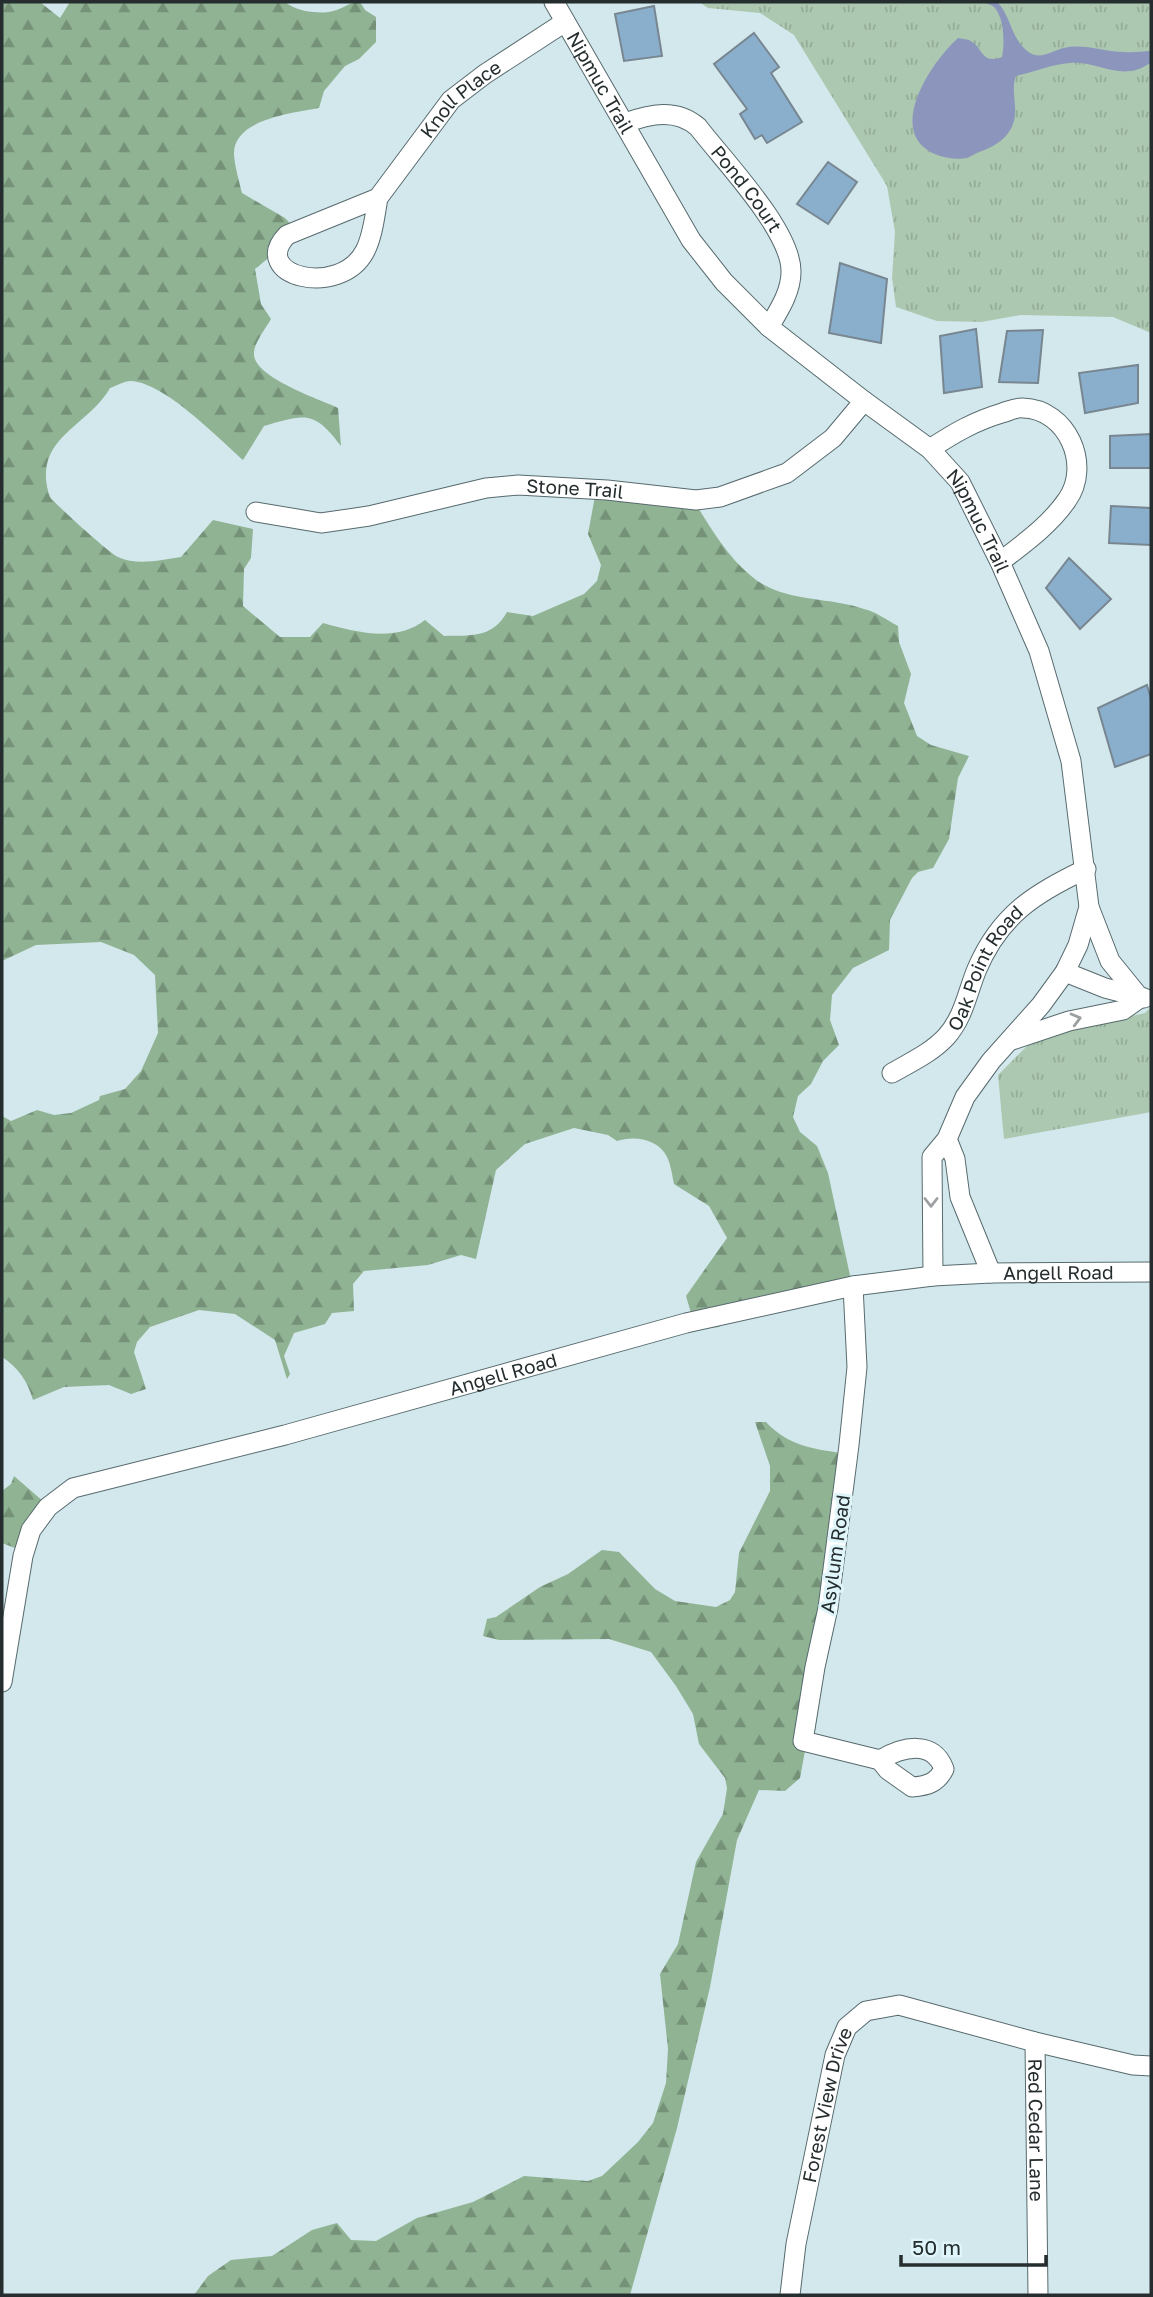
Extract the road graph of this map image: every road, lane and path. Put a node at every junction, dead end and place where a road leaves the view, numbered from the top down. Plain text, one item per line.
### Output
1 (554, 2) edge
2 (565, 22) junction
3 (625, 123) junction
4 (379, 198) junction
5 (768, 327) junction
6 (864, 401) junction
7 (930, 449) junction
8 (256, 512) dead end
9 (1000, 562) junction
10 (1086, 869) junction
11 (1089, 907) junction
12 (1065, 972) junction
13 (1146, 998) edge
14 (1011, 1041) junction
15 (892, 1073) dead end
16 (947, 1139) junction
17 (1151, 1272) edge
18 (990, 1273) junction
19 (933, 1276) junction
20 (853, 1286) junction
21 (2, 1682) edge
22 (880, 1760) dead end
23 (1035, 2042) junction
24 (1151, 2066) edge
25 (790, 2295) edge
26 (1038, 2295) edge

1 - 2 street, Nipmuc Trail
2 - 3 street, Nipmuc Trail
2 - 4 street, Knoll Place
3 - 5 street, Nipmuc Trail
3 - 5 street, Pond Court
4 - 4 street, Knoll Place
5 - 6 street, Nipmuc Trail
6 - 7 street, Nipmuc Trail
6 - 8 street, Stone Trail
7 - 9 street, Nipmuc Trail
7 - 9 street
9 - 10 street, Nipmuc Trail
10 - 11 street, Nipmuc Trail
10 - 15 street, Oak Point Road
11 - 12 street, Nipmuc Trail
11 - 13 street
12 - 13 street
12 - 14 street, Nipmuc Trail
14 -> 13 street
14 - 16 street, Nipmuc Trail
16 - 18 street
16 -> 19 street, Nipmuc Trail
17 - 18 street, Angell Road
18 - 19 street, Angell Road
19 - 20 street, Angell Road
20 - 21 street, Angell Road
20 - 22 street, Asylum Road
23 - 24 street, Red Cedar Lane
23 - 25 street, Forest View Drive
23 - 26 street, Red Cedar Lane

